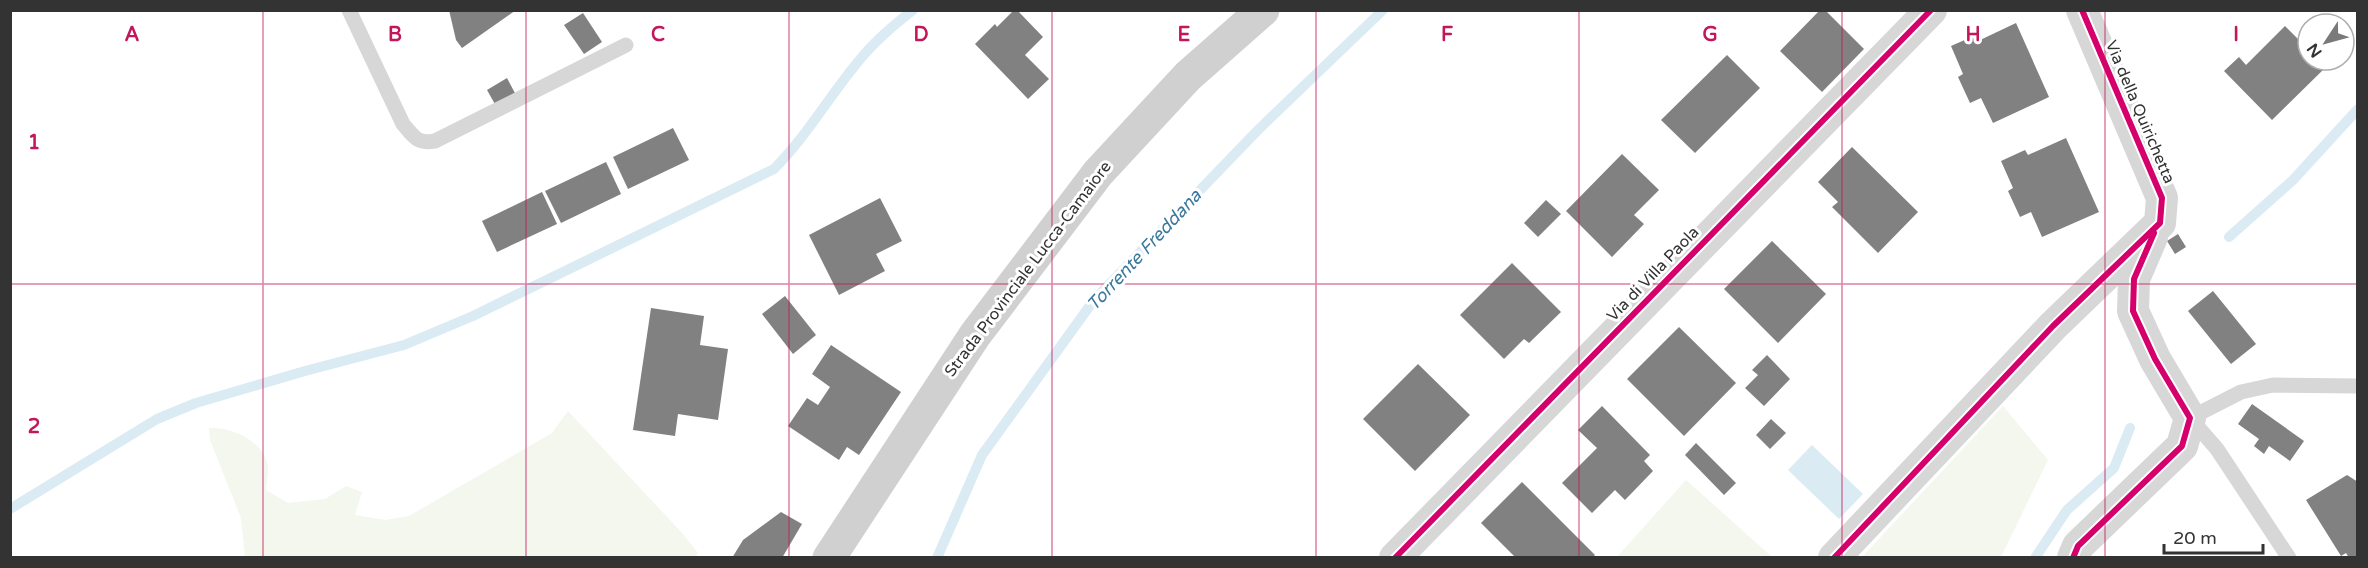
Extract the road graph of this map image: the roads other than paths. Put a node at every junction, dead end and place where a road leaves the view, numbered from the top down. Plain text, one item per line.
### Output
1 (349, 10) edge
2 (1263, 10) edge
3 (1931, 10) edge
4 (2082, 10) edge
5 (626, 45) dead end
6 (2160, 223) junction
7 (2358, 386) edge
8 (2190, 418) junction
9 (1406, 554) edge
10 (829, 558) edge
11 (1834, 558) edge
12 (2073, 558) edge
13 (2289, 558) edge

1 - 5 lane
2 - 10 main road, Strada Provinciale Lucca-Camaiore
3 - 9 street, Via di Villa Paola
4 - 6 street, Via della Quirichetta
6 - 8 street
6 - 11 street
7 - 8 lane
8 - 12 street
8 - 13 lane

